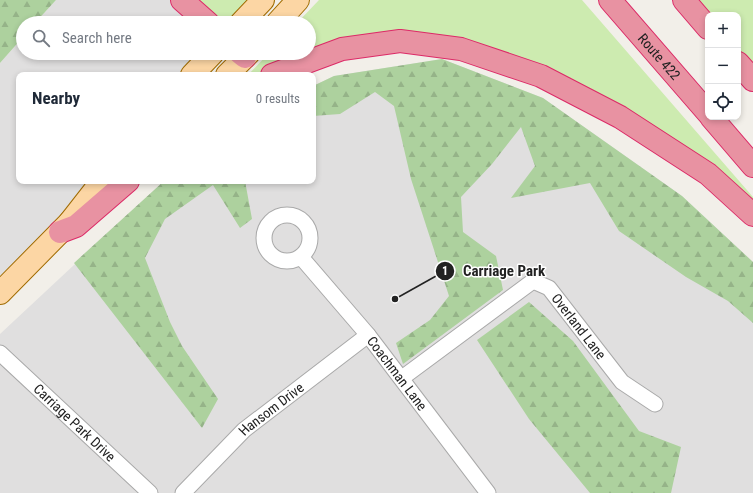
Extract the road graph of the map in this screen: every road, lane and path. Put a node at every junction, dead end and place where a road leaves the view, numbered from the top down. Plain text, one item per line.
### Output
1 (182, 0) edge
2 (263, 0) edge
3 (298, 0) edge
4 (610, 0) edge
5 (684, 0) edge
6 (200, 16) edge
7 (248, 16) edge
8 (283, 16) edge
9 (705, 24) edge
10 (316, 59) edge
11 (206, 60) edge
12 (240, 60) edge
13 (312, 60) edge
14 (741, 66) edge
15 (195, 72) edge
16 (230, 72) edge
17 (280, 72) edge
18 (753, 80) edge
19 (705, 111) edge
20 (714, 120) edge
21 (753, 166) edge
22 (100, 184) edge
23 (113, 184) edge
24 (125, 184) edge
25 (753, 215) edge
26 (65, 227) junction
27 (301, 257) dead end
28 (0, 293) edge
29 (368, 335) junction
30 (0, 352) edge
31 (402, 378) junction
32 (655, 404) dead end
33 (150, 493) edge
34 (183, 493) edge
35 (488, 493) edge

1 - 6 highway
2 - 7 main road
3 - 8 main road
4 - 19 highway, Route 422
5 - 9 highway
10 - 25 highway
11 - 15 main road
12 - 16 main road
13 - 17 highway
14 - 18 highway
20 - 21 highway
22 - 26 main road
23 - 26 main road
24 - 26 highway
26 - 28 main road
27 - 29 street, Coachman Lane
29 - 31 street, Coachman Lane
29 - 34 street, Hansom Drive
30 - 33 street, Carriage Park Drive
31 - 32 street, Overland Lane
31 - 35 street, Coachman Lane

